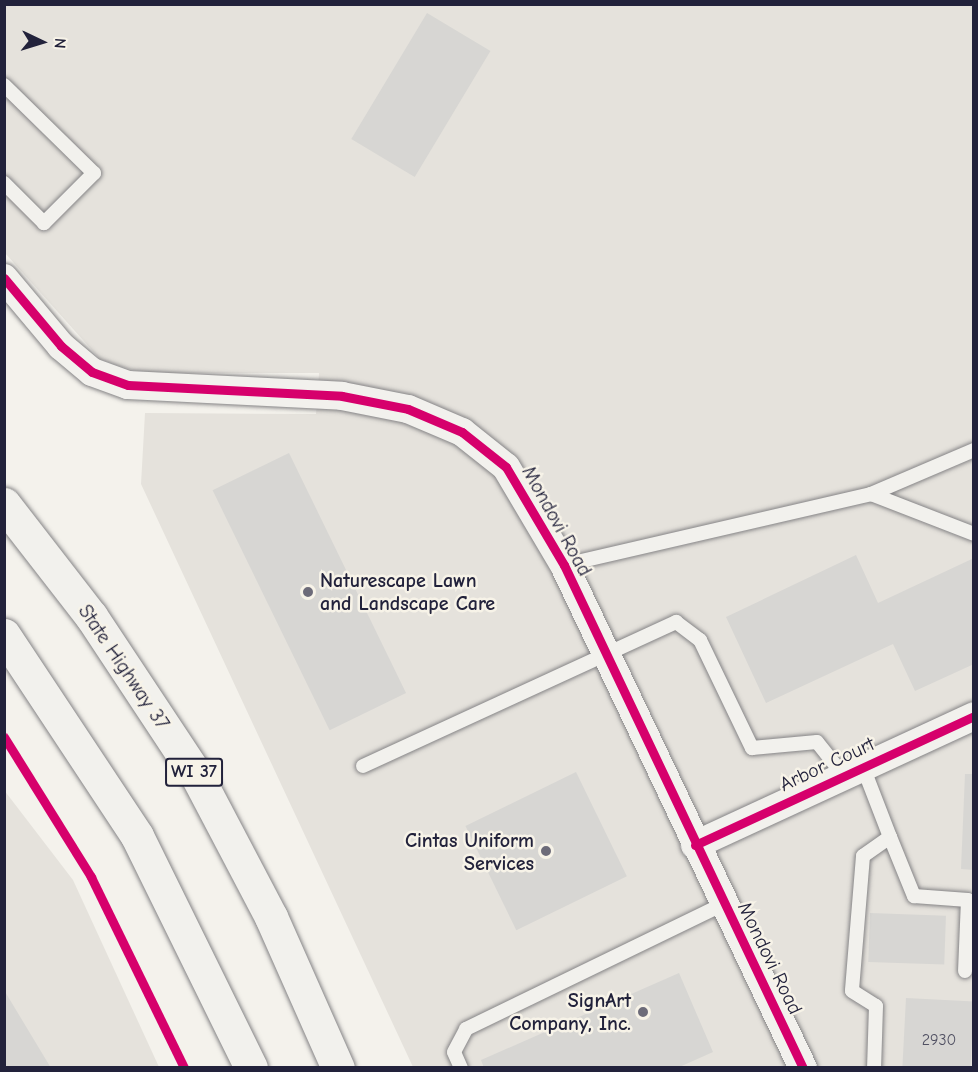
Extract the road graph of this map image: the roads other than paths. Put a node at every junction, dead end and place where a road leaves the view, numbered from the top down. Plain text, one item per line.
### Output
1 (4, 85) edge
2 (4, 183) edge
3 (4, 278) edge
4 (974, 450) edge
5 (871, 494) junction
6 (4, 504) edge
7 (974, 534) edge
8 (564, 565) junction
9 (4, 635) edge
10 (602, 653) junction
11 (974, 716) edge
12 (363, 766) dead end
13 (854, 772) junction
14 (890, 837) junction
15 (695, 845) junction
16 (724, 904) junction
17 (965, 972) dead end
18 (251, 1068) edge
19 (339, 1068) edge
20 (461, 1068) edge
21 (803, 1068) edge
22 (874, 1068) edge

1 - 2 lane
3 - 8 street, Mondovi Road
4 - 5 lane
5 - 7 lane
5 - 8 lane
6 - 19 main road, State Highway 37 / WI 37
8 - 10 street, Mondovi Road
9 - 18 main road
10 - 12 lane
10 - 13 lane
10 - 15 street, Mondovi Road
11 - 13 street, Arbor Court
13 - 14 lane
13 - 15 street, Arbor Court
14 - 17 lane
14 - 22 lane
15 - 16 street, Mondovi Road
16 - 20 lane
16 - 21 street, Mondovi Road

